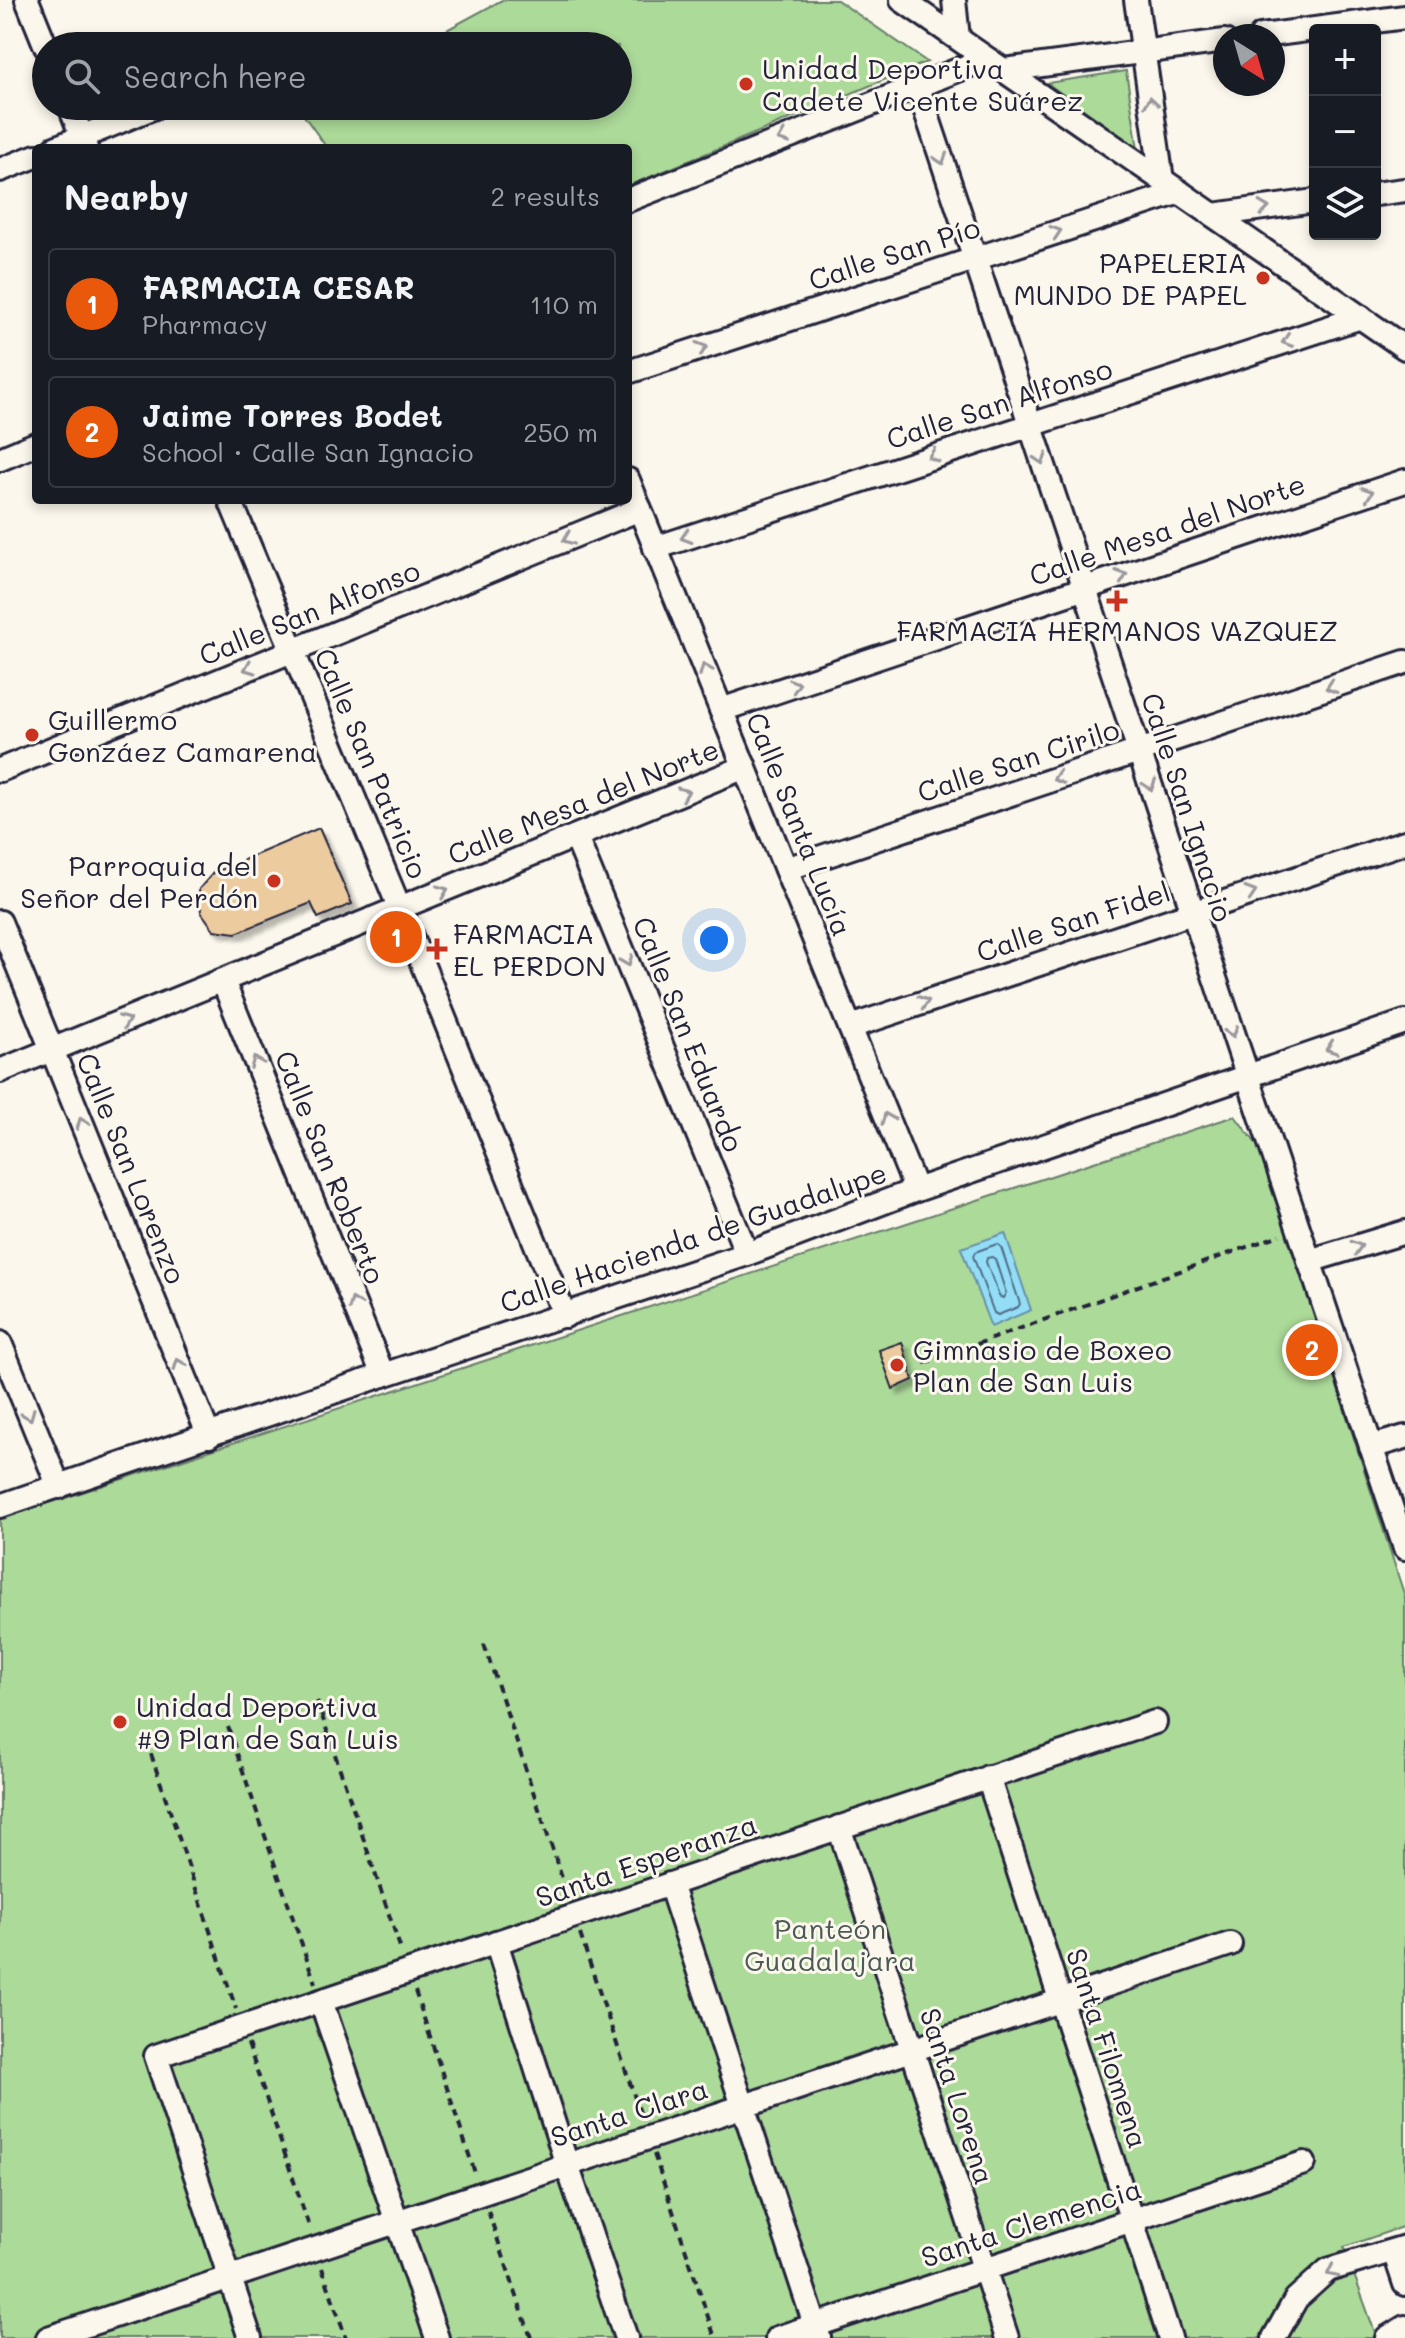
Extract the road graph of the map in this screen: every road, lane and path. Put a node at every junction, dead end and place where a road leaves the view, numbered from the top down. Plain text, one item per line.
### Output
1 (27, 0) edge
2 (902, 0) edge
3 (954, 0) edge
4 (1136, 0) edge
5 (1405, 17) edge
6 (40, 32) edge
7 (1285, 33) edge
8 (958, 38) junction
9 (1213, 43) edge
10 (1144, 52) junction
11 (995, 64) junction
12 (917, 85) junction
13 (75, 120) edge
14 (129, 120) edge
15 (84, 143) edge
16 (32, 158) edge
17 (0, 170) edge
18 (1171, 186) junction
19 (1405, 190) edge
20 (1381, 193) edge
21 (632, 198) edge
22 (1309, 202) edge
23 (1213, 215) junction
24 (974, 258) junction
25 (1361, 317) junction
26 (1405, 348) edge
27 (632, 371) edge
28 (1029, 424) junction
29 (32, 446) edge
30 (0, 459) edge
31 (1405, 481) edge
32 (632, 490) edge
33 (232, 504) edge
34 (640, 509) junction
35 (655, 548) junction
36 (1084, 588) junction
37 (292, 651) junction
38 (1405, 662) edge
39 (721, 710) junction
40 (1138, 751) junction
41 (745, 767) junction
42 (0, 770) edge
43 (576, 837) junction
44 (1405, 842) edge
45 (786, 869) junction
46 (400, 909) junction
47 (1192, 913) junction
48 (0, 922) edge
49 (223, 981) junction
50 (1405, 1022) edge
51 (850, 1027) junction
52 (53, 1051) junction
53 (0, 1071) edge
54 (1247, 1078) junction
55 (916, 1190) junction
56 (1405, 1232) edge
57 (1263, 1242) dead end
58 (747, 1254) junction
59 (1309, 1261) junction
60 (565, 1316) junction
61 (0, 1343) edge
62 (924, 1363) dead end
63 (383, 1375) junction
64 (209, 1436) junction
65 (1405, 1437) edge
66 (1371, 1447) junction
67 (59, 1487) junction
68 (0, 1506) edge
69 (1405, 1548) edge
70 (484, 1644) dead end
71 (317, 1701) dead end
72 (1155, 1722) dead end
73 (228, 1727) dead end
74 (988, 1777) junction
75 (839, 1827) junction
76 (670, 1884) junction
77 (574, 1916) junction
78 (496, 1942) junction
79 (1230, 1944) dead end
80 (408, 1972) junction
81 (1060, 2000) junction
82 (321, 2001) junction
83 (911, 2050) junction
84 (742, 2106) junction
85 (648, 2138) junction
86 (1304, 2163) dead end
87 (567, 2165) junction
88 (482, 2193) junction
89 (1132, 2220) junction
90 (397, 2222) junction
91 (1400, 2249) edge
92 (984, 2269) junction
93 (230, 2277) junction
94 (1405, 2284) edge
95 (1405, 2327) edge
96 (817, 2332) edge
97 (62, 2336) edge
98 (250, 2338) edge
99 (437, 2338) edge
100 (531, 2338) edge
101 (626, 2338) edge
102 (715, 2338) edge
103 (777, 2338) edge
104 (1007, 2338) edge
105 (1170, 2338) edge
106 (1274, 2338) edge
107 (1387, 2338) edge

1 - 6 street
2 - 8 street
3 - 8 street
4 - 10 street
5 - 7 street
8 - 11 street
9 - 10 street
10 - 11 street
18 -> 10 street
11 - 12 street
11 - 18 street
12 -> 21 street
12 -> 24 street, Calle San Ignacio
13 - 15 street
14 - 15 street
16 - 17 street
18 - 23 street
24 -> 18 street, Calle San Pío
19 - 20 street
23 -> 22 street
23 - 25 street
27 -> 24 street, Calle San Pío
24 - 28 street, Calle San Ignacio
25 - 26 street
25 -> 28 street, Calle San Alfonso
28 -> 35 street, Calle San Alfonso
28 -> 36 street, Calle San Ignacio
29 - 30 street
36 -> 31 street, Calle Mesa del Norte
32 - 34 street, Calle Santa Lucía
33 - 37 street, Calle San Patricio
34 - 35 street, Calle Santa Lucía
34 -> 37 street, Calle San Alfonso
39 -> 35 street, Calle Santa Lucía
39 -> 36 street, Calle Mesa del Norte
36 - 40 street, Calle San Ignacio
37 -> 42 street, Calle San Alfonso
37 - 46 street, Calle San Patricio
38 -> 40 street, Calle San Cirilo
39 - 41 street, Calle Santa Lucía
40 -> 45 street, Calle San Cirilo
40 -> 47 street, Calle San Ignacio
43 -> 41 street, Calle Mesa del Norte
41 - 45 street, Calle Santa Lucía
46 -> 43 street, Calle Mesa del Norte
43 -> 58 street, Calle San Eduardo
47 -> 44 street, Calle San Fidel
45 - 51 street, Calle Santa Lucía
46 - 49 street, Calle Mesa del Norte
46 - 60 street, Calle San Patricio
51 -> 47 street, Calle San Fidel
47 -> 54 street, Calle San Ignacio
48 - 52 street, Calle San Lorenzo
52 -> 49 street, Calle Mesa del Norte
63 -> 49 street, Calle San Roberto
50 -> 54 street, Calle Hacienda de Guadalupe
55 -> 51 street, Calle Santa Lucía
52 - 53 street, Calle Mesa del Norte
64 -> 52 street, Calle San Lorenzo
54 - 55 street, Calle Hacienda de Guadalupe
54 - 59 street, Calle San Ignacio
55 - 58 street, Calle Hacienda de Guadalupe
59 -> 56 street
57 - 62 path
58 - 60 street, Calle Hacienda de Guadalupe
59 - 66 street, Calle San Ignacio
60 - 63 street, Calle Hacienda de Guadalupe
61 -> 67 street
63 - 64 street, Calle Hacienda de Guadalupe
64 - 67 street, Calle Hacienda de Guadalupe
65 - 66 street
66 - 69 street, Calle San Ignacio
67 - 68 street, Calle Hacienda de Guadalupe
70 - 77 path
71 - 80 path
72 - 74 street, Santa Esperanza
73 - 82 path
74 - 75 street, Santa Esperanza
74 - 81 street, Santa Filomena
75 - 76 street, Santa Esperanza
75 - 83 street, Santa Lorena
76 - 77 street, Santa Esperanza
76 - 84 street
77 - 78 street, Santa Esperanza
77 - 85 path
78 - 80 street, Santa Esperanza
78 - 87 street
79 - 81 street, Santa Clara
80 - 82 street, Santa Esperanza
80 - 88 path
81 - 83 street, Santa Clara
81 - 89 street, Santa Filomena
82 - 90 street
82 - 93 street, Santa Esperanza
83 - 84 street, Santa Clara
83 - 92 street, Santa Lorena
84 - 85 street, Santa Clara
84 - 96 street
85 - 87 street, Santa Clara
85 - 102 path
86 - 89 street, Santa Clemencia
87 - 88 street, Santa Clara
87 - 101 street
88 - 90 street, Santa Clara
88 - 100 path
89 - 92 street, Santa Clemencia
89 - 105 street, Santa Filomena
90 - 93 street, Santa Clara
90 - 99 street
91 - 94 street
91 -> 106 street
92 - 96 street, Santa Clemencia
92 - 104 street, Santa Lorena
93 - 97 street, Santa Clara
93 - 98 street
95 - 107 street
96 - 103 street, Santa Clemencia

